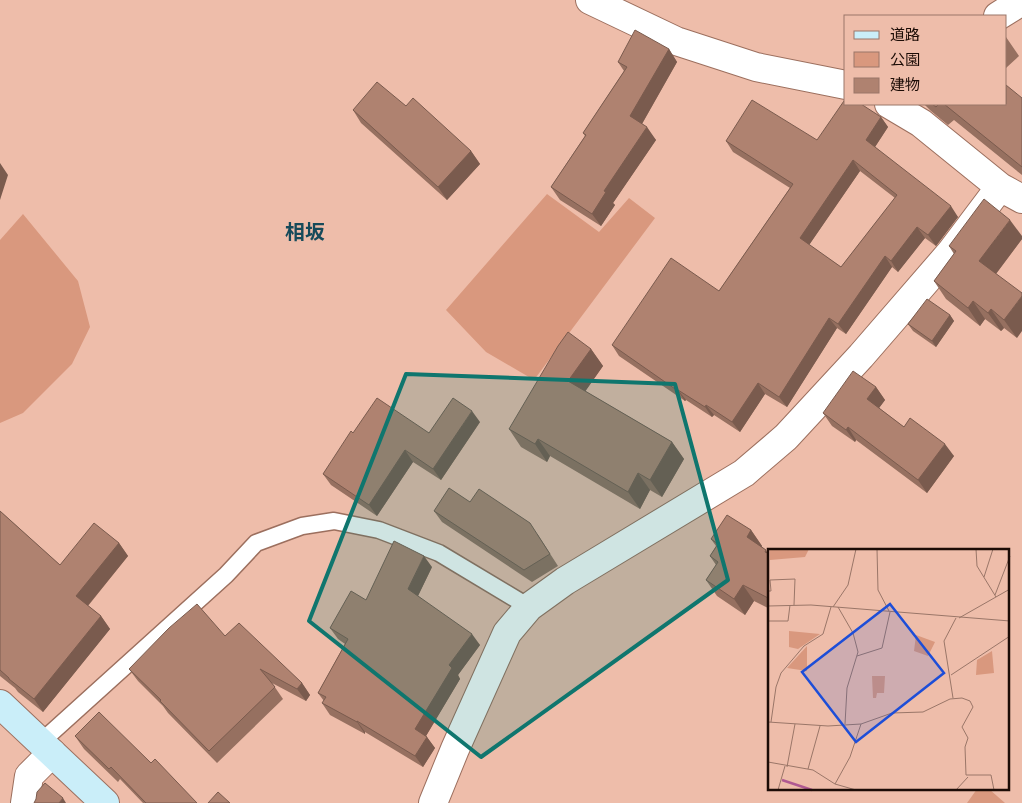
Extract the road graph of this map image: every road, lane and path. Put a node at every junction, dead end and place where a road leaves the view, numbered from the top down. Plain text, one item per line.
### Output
1 (590, 0) edge
2 (1022, 1) edge
3 (1000, 15) edge
4 (844, 85) edge
5 (891, 105) edge
6 (1011, 193) edge
7 (529, 607) junction
8 (0, 704) edge
9 (46, 748) junction
10 (25, 803) edge
11 (105, 803) edge
12 (433, 803) edge

1 - 4 street
2 - 3 street
5 - 6 street
6 - 7 street
7 - 9 lane
7 - 12 street
8 - 9 street
9 - 10 street
9 - 11 street

